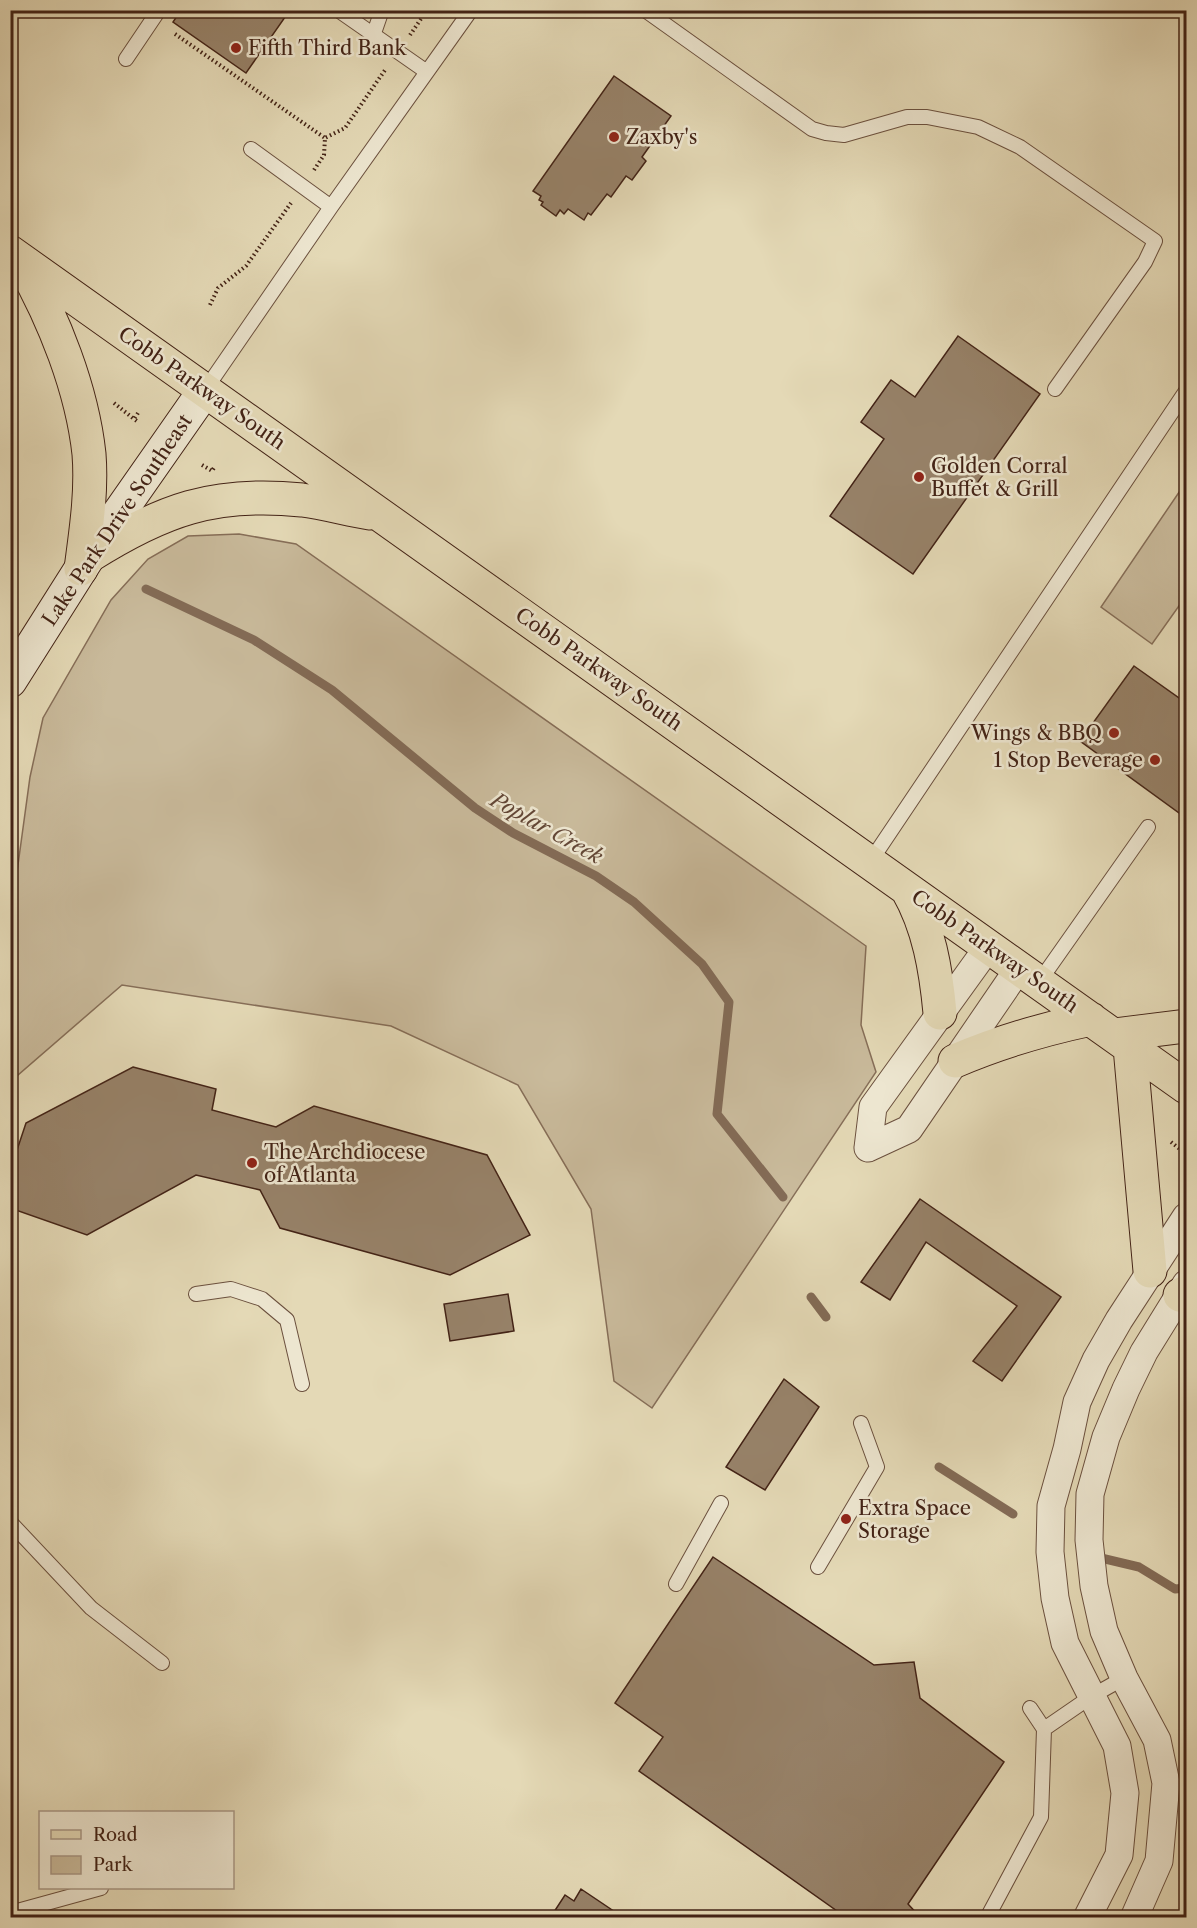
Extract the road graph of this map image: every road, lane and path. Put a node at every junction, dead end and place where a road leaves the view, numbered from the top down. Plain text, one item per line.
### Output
1 (159, 10) edge
2 (338, 10) edge
3 (382, 10) edge
4 (427, 10) edge
5 (471, 10) edge
6 (645, 10) edge
7 (175, 34) dead end
8 (373, 36) junction
9 (398, 52) junction
10 (126, 59) dead end
11 (427, 72) junction
12 (325, 138) junction
13 (251, 149) dead end
14 (303, 186) junction
15 (332, 207) junction
16 (15, 255) edge
17 (210, 305) dead end
18 (1055, 389) dead end
19 (205, 390) junction
20 (1186, 391) edge
21 (138, 413) dead end
22 (138, 422) dead end
23 (380, 515) junction
24 (85, 562) junction
25 (10, 681) edge
26 (1148, 827) dead end
27 (870, 862) junction
28 (907, 889) junction
29 (988, 946) junction
30 (1029, 975) junction
31 (940, 1013) junction
32 (1186, 1026) edge
33 (1112, 1034) junction
34 (955, 1061) junction
35 (1186, 1087) edge
36 (1186, 1216) edge
37 (1150, 1271) junction
38 (1184, 1291) edge
39 (196, 1294) dead end
40 (302, 1384) dead end
41 (861, 1423) dead end
42 (721, 1503) dead end
43 (10, 1522) edge
44 (818, 1568) dead end
45 (676, 1584) dead end
46 (162, 1663) dead end
47 (1124, 1678) junction
48 (1092, 1696) junction
49 (1030, 1708) dead end
50 (1044, 1729) junction
51 (94, 1889) edge
52 (10, 1913) edge
53 (987, 1917) edge
54 (1087, 1917) edge
55 (1134, 1917) edge

1 - 10 lane
2 - 8 lane
3 - 8 lane
4 - 9 path
5 - 11 lane
6 - 18 lane
7 - 12 path
8 - 9 lane
9 - 11 lane
9 - 12 path
11 - 15 lane
12 - 14 path
13 - 14 lane
14 - 15 lane
14 - 17 path
15 - 19 lane
16 - 19 main road, Cobb Parkway South
16 - 24 main road
19 - 23 main road, Cobb Parkway South
19 - 24 street, Lake Park Drive Southeast
20 - 27 lane
21 - 22 path
23 - 24 main road
23 - 27 main road, Cobb Parkway South
24 - 25 street, Lake Park Drive Southeast
26 - 30 lane
27 - 28 main road, Cobb Parkway South
28 - 29 main road, Cobb Parkway South
28 - 31 main road
29 - 30 main road, Cobb Parkway South
29 - 31 street
30 - 33 main road, Cobb Parkway South
30 - 34 street
31 - 34 street
32 - 33 main road
33 - 34 main road
33 - 35 main road, Cobb Parkway South
33 - 37 main road
36 - 37 street
37 - 48 street
38 - 47 street
39 - 40 lane
41 - 44 lane
42 - 45 lane
43 - 46 lane
47 - 48 lane
47 - 55 street
48 - 50 lane
48 - 54 street
49 - 50 lane
50 - 53 lane
51 - 52 lane

